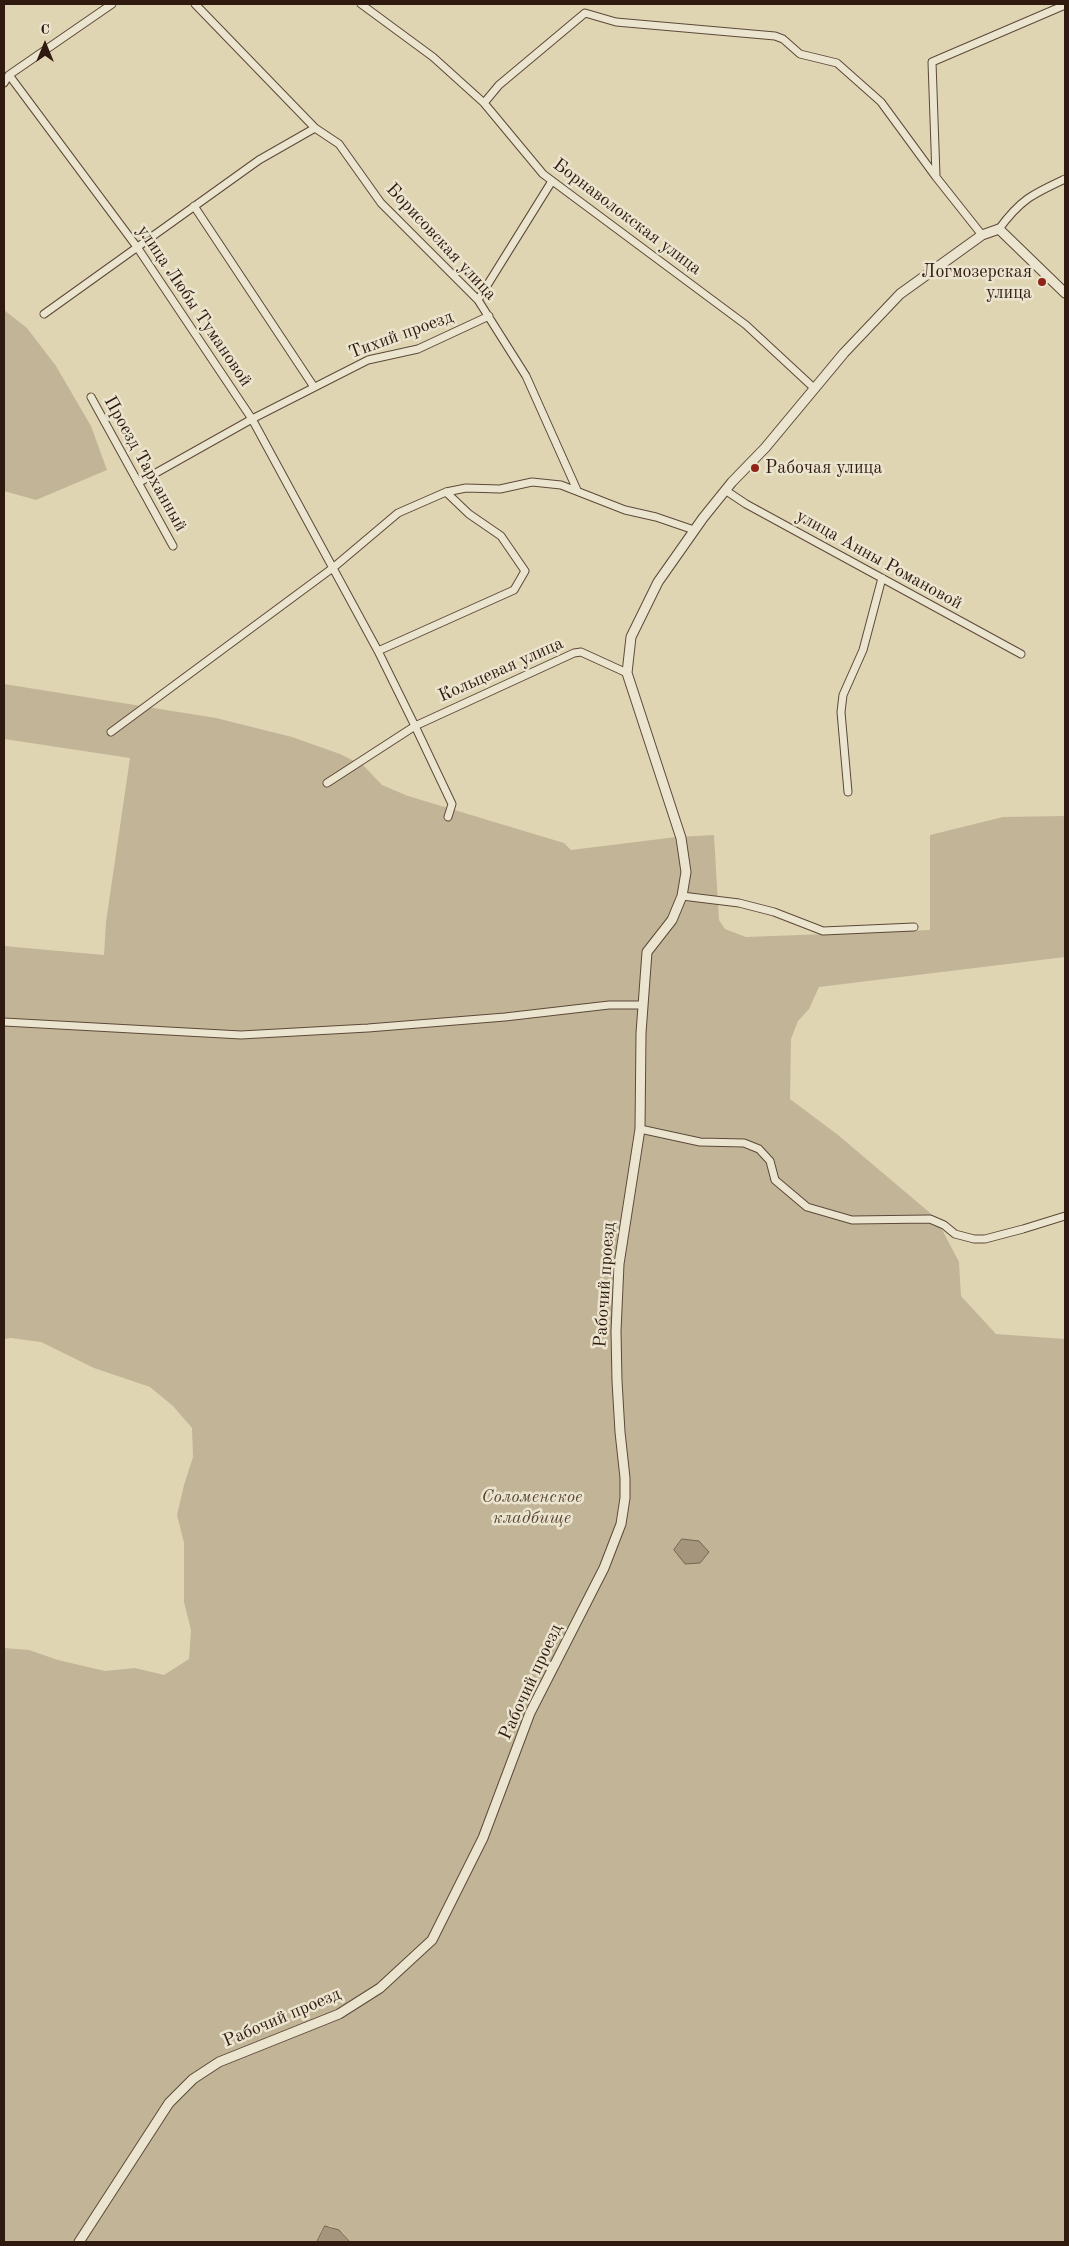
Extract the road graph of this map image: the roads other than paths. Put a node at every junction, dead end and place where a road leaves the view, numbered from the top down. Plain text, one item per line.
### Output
1 (112, 4) edge
2 (196, 4) edge
3 (361, 4) edge
4 (1065, 5) edge
5 (9, 75) junction
6 (4, 83) edge
7 (484, 103) junction
8 (315, 128) junction
9 (936, 177) junction
10 (1065, 179) edge
11 (552, 181) junction
12 (194, 206) junction
13 (999, 229) junction
14 (982, 235) junction
15 (137, 247) junction
16 (1065, 293) edge
17 (478, 300) junction
18 (44, 314) dead end
19 (489, 316) junction
20 (314, 387) junction
21 (815, 389) junction
22 (90, 397) dead end
23 (252, 419) junction
24 (138, 484) junction
25 (577, 490) junction
26 (725, 490) junction
27 (446, 492) junction
28 (694, 530) junction
29 (173, 546) dead end
30 (334, 567) junction
31 (882, 578) junction
32 (378, 651) junction
33 (1020, 654) dead end
34 (627, 673) junction
35 (415, 726) junction
36 (111, 732) dead end
37 (328, 783) dead end
38 (848, 792) dead end
39 (448, 817) dead end
40 (682, 896) junction
41 (914, 927) dead end
42 (643, 1005) junction
43 (4, 1022) edge
44 (640, 1129) junction
45 (1065, 1216) edge
46 (79, 2242) edge

1 - 5 street
2 - 8 street, Борисовская улица
3 - 7 street, Борнаволокская улица
4 - 9 street
5 - 6 street
5 - 15 street, улица Любы Тумановой
7 - 9 street
7 - 11 street, Борнаволокская улица
8 - 12 street
8 - 17 street, Борисовская улица
9 - 14 street
10 - 13 street
11 - 17 street
11 - 21 street, Борнаволокская улица
12 - 15 street
12 - 20 street
13 - 14 street
13 - 16 street
14 - 21 street
15 - 18 street
15 - 23 street, улица Любы Тумановой
17 - 19 street, Борисовская улица
19 - 20 street, Тихий проезд
19 - 25 street, Борисовская улица
20 - 23 street, Тихий проезд
21 - 26 street
22 - 24 street, Проезд Тарханный
23 - 24 street, Тихий проезд
23 - 30 street, улица Любы Тумановой
24 - 29 street, Проезд Тарханный
25 - 27 street
25 - 28 street
26 - 28 street
26 - 31 street, улица Анны Романовой
27 - 30 street
27 - 32 street
28 - 34 street
30 - 32 street, улица Любы Тумановой
30 - 36 street
31 - 33 street, улица Анны Романовой
31 - 38 street
32 - 35 street
34 - 35 street, Кольцевая улица
34 - 40 street
35 - 37 street, Кольцевая улица
35 - 39 street
40 - 41 street
40 - 42 street, Рабочий проезд
42 - 43 street
42 - 44 street, Рабочий проезд
44 - 45 street
44 - 46 street, Рабочий проезд

